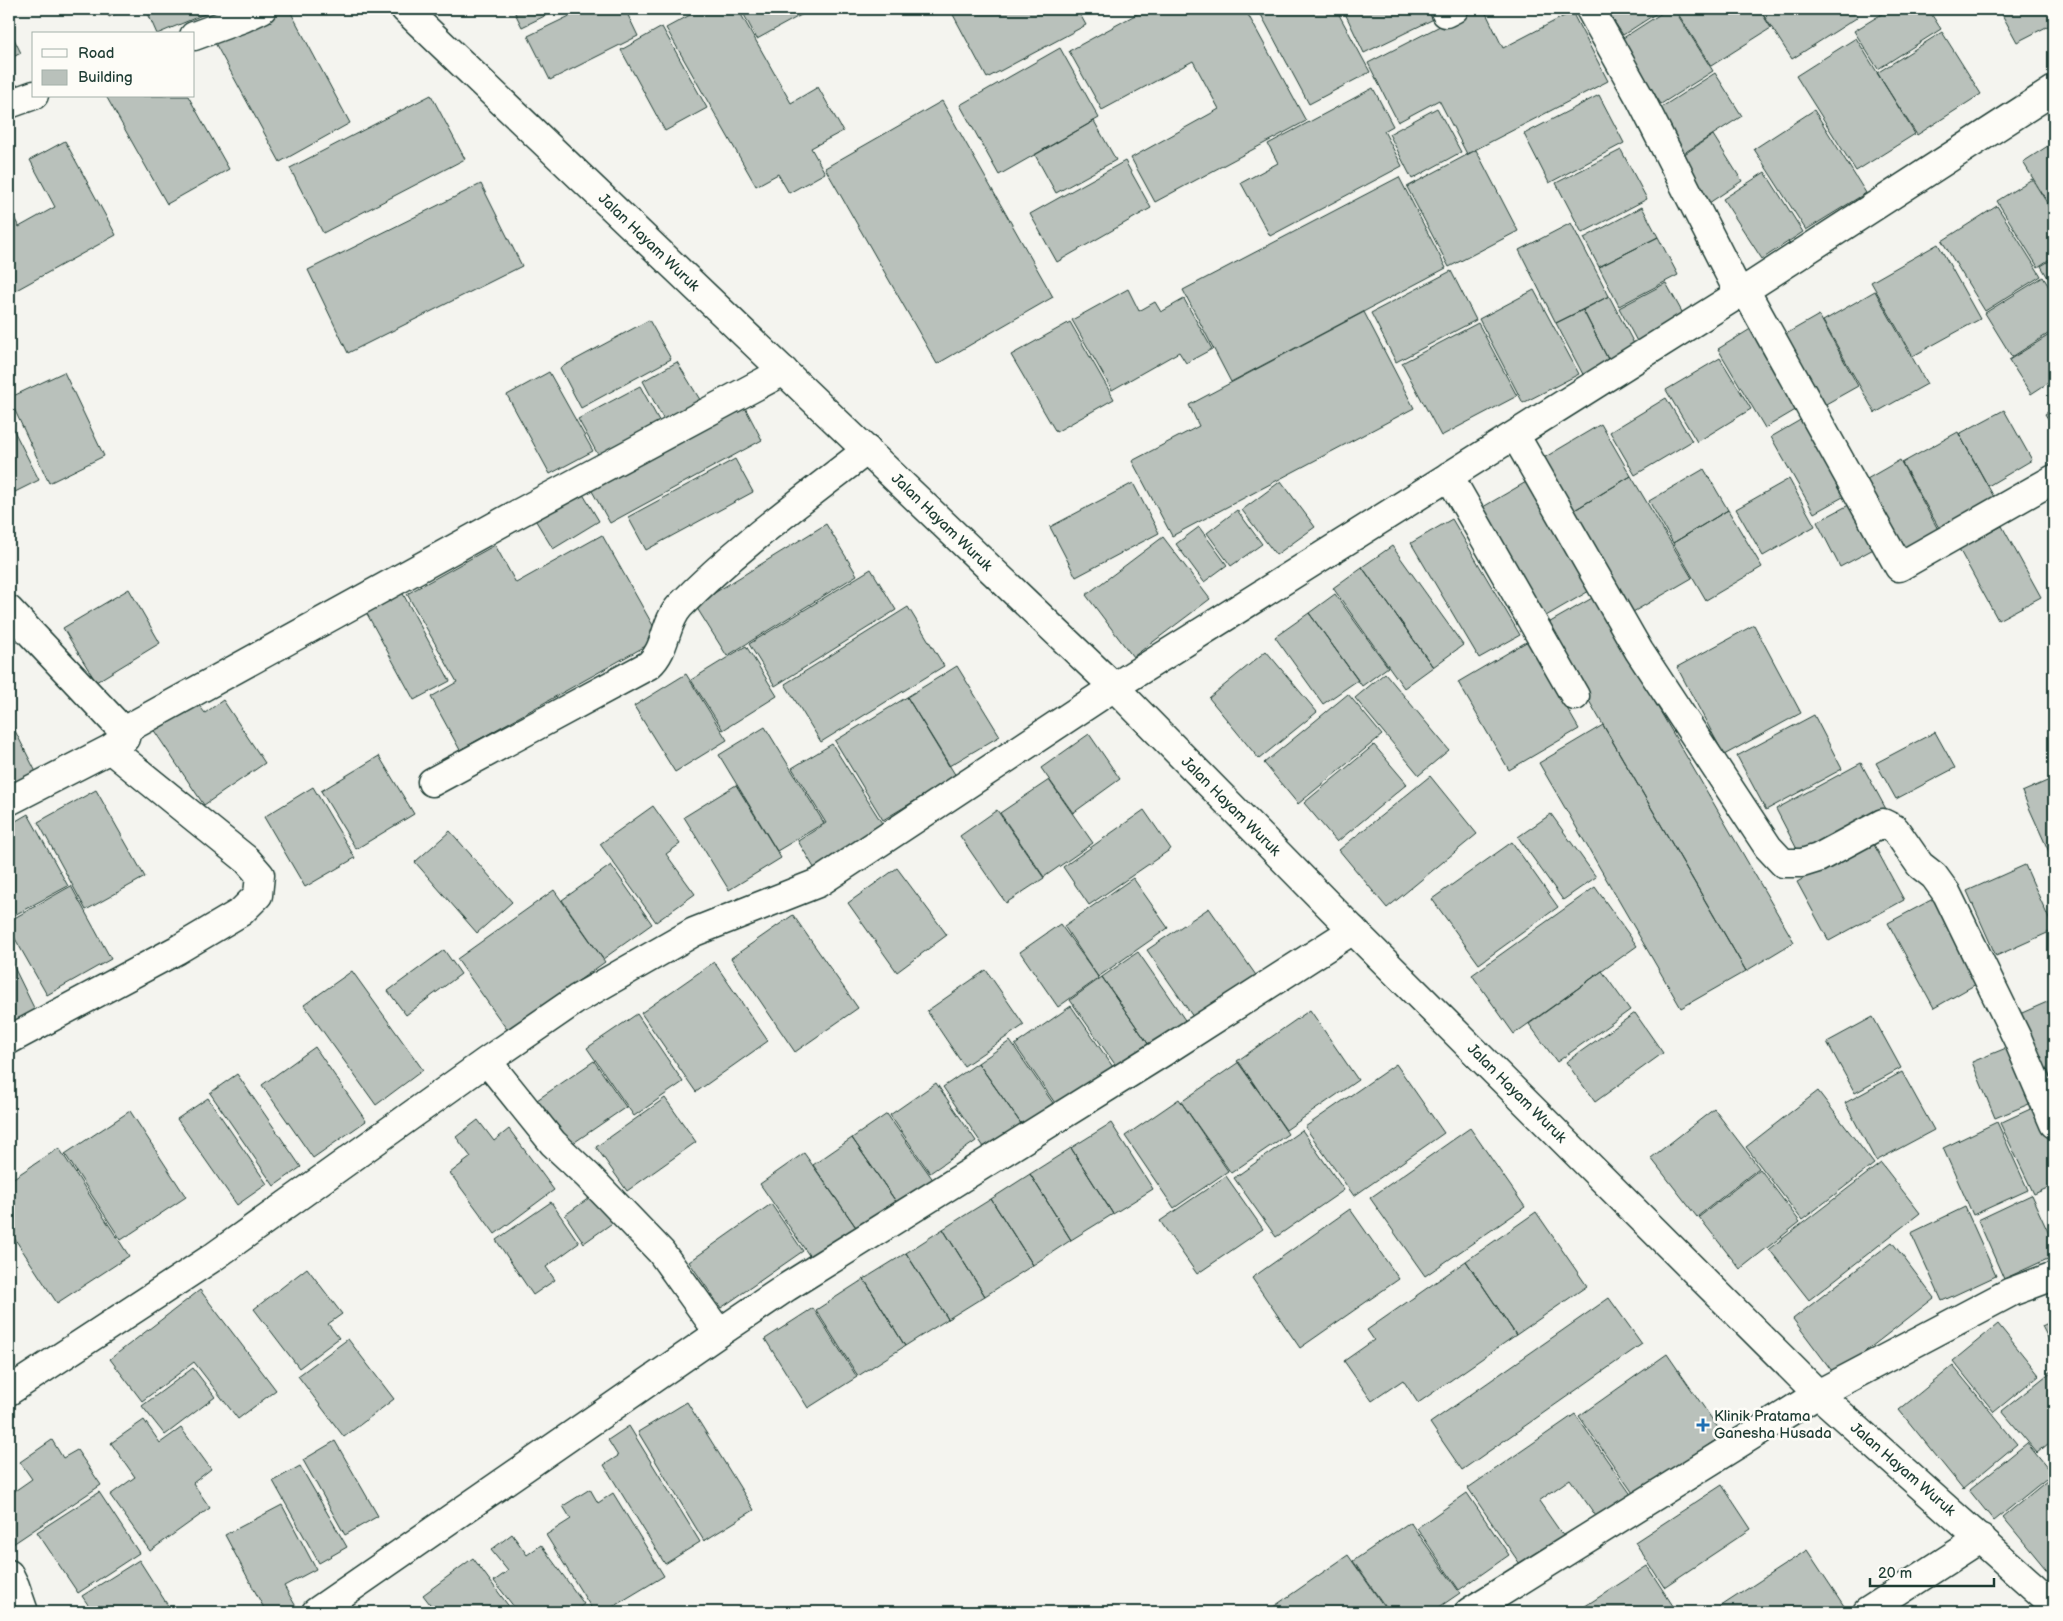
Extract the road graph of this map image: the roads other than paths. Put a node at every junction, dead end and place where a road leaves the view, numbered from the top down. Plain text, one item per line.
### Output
1 (262, 9) edge
2 (405, 9) edge
3 (1444, 9) edge
4 (1454, 9) edge
5 (1590, 9) edge
6 (195, 36) edge
7 (2054, 90) edge
8 (32, 96) edge
9 (9, 104) edge
10 (1742, 292) junction
11 (784, 371) junction
12 (1515, 435) junction
13 (866, 450) junction
14 (1449, 476) junction
15 (2054, 479) edge
16 (9, 610) edge
17 (1114, 687) junction
18 (1575, 696) dead end
19 (117, 740) junction
20 (432, 782) dead end
21 (9, 801) edge
22 (1353, 930) junction
23 (9, 1040) edge
24 (487, 1061) junction
25 (2054, 1124) edge
26 (2054, 1276) edge
27 (718, 1332) junction
28 (9, 1391) edge
29 (1818, 1394) junction
30 (1981, 1538) junction
31 (9, 1574) edge
32 (2054, 1604) edge
33 (24, 1612) edge
34 (316, 1612) edge
35 (1469, 1612) edge
36 (1867, 1612) edge

1 - 6 street
2 - 11 street, Jalan Hayam Wuruk
3 - 4 street
5 - 10 street
7 - 10 street
8 - 9 street
10 - 12 street
10 - 15 street
11 - 13 street, Jalan Hayam Wuruk
11 - 19 street
12 - 14 street
12 - 25 street
13 - 17 street, Jalan Hayam Wuruk
13 - 20 street
14 - 17 street
14 - 18 street
16 - 19 street
17 - 22 street, Jalan Hayam Wuruk
17 - 24 street
19 - 21 street
19 - 23 street
22 - 27 street
22 - 29 street, Jalan Hayam Wuruk
24 - 27 street
24 - 28 street
26 - 29 street
27 - 34 street
29 - 30 street, Jalan Hayam Wuruk
29 - 35 street
30 - 32 street, Jalan Hayam Wuruk
30 - 36 street
31 - 33 street

